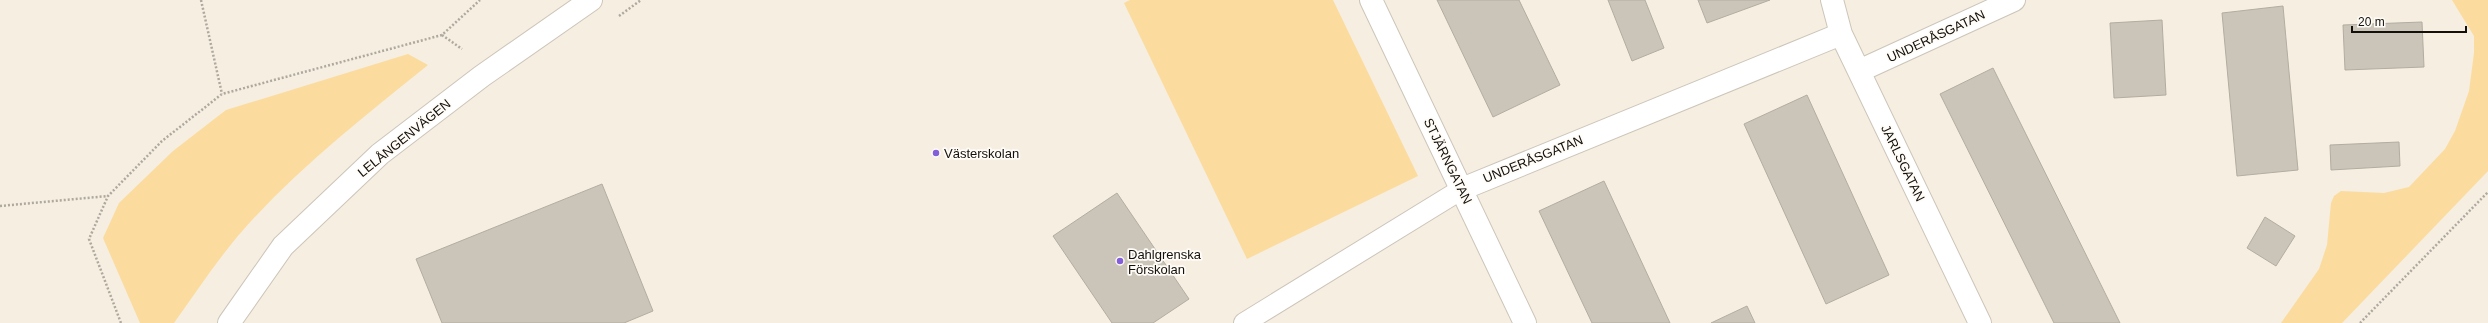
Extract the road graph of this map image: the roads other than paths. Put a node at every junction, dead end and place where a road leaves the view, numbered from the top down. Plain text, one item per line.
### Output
1 (591, 0) edge
2 (1371, 0) edge
3 (1832, 0) edge
4 (2014, 0) edge
5 (1841, 34) junction
6 (1859, 71) junction
7 (1462, 189) junction
8 (229, 323) edge
9 (1244, 323) edge
10 (1526, 323) edge
11 (1980, 323) edge

1 - 8 street, LELÅNGENVÄGEN
2 - 7 street, STJÄRNGATAN
3 - 5 street, JARLSGATAN
4 - 6 street, UNDERÅSGATAN
5 - 6 street, JARLSGATAN
5 - 7 street, UNDERÅSGATAN
6 - 11 street, JARLSGATAN
7 - 9 lane, UNDERÅSGATAN
7 - 10 street, STJÄRNGATAN

